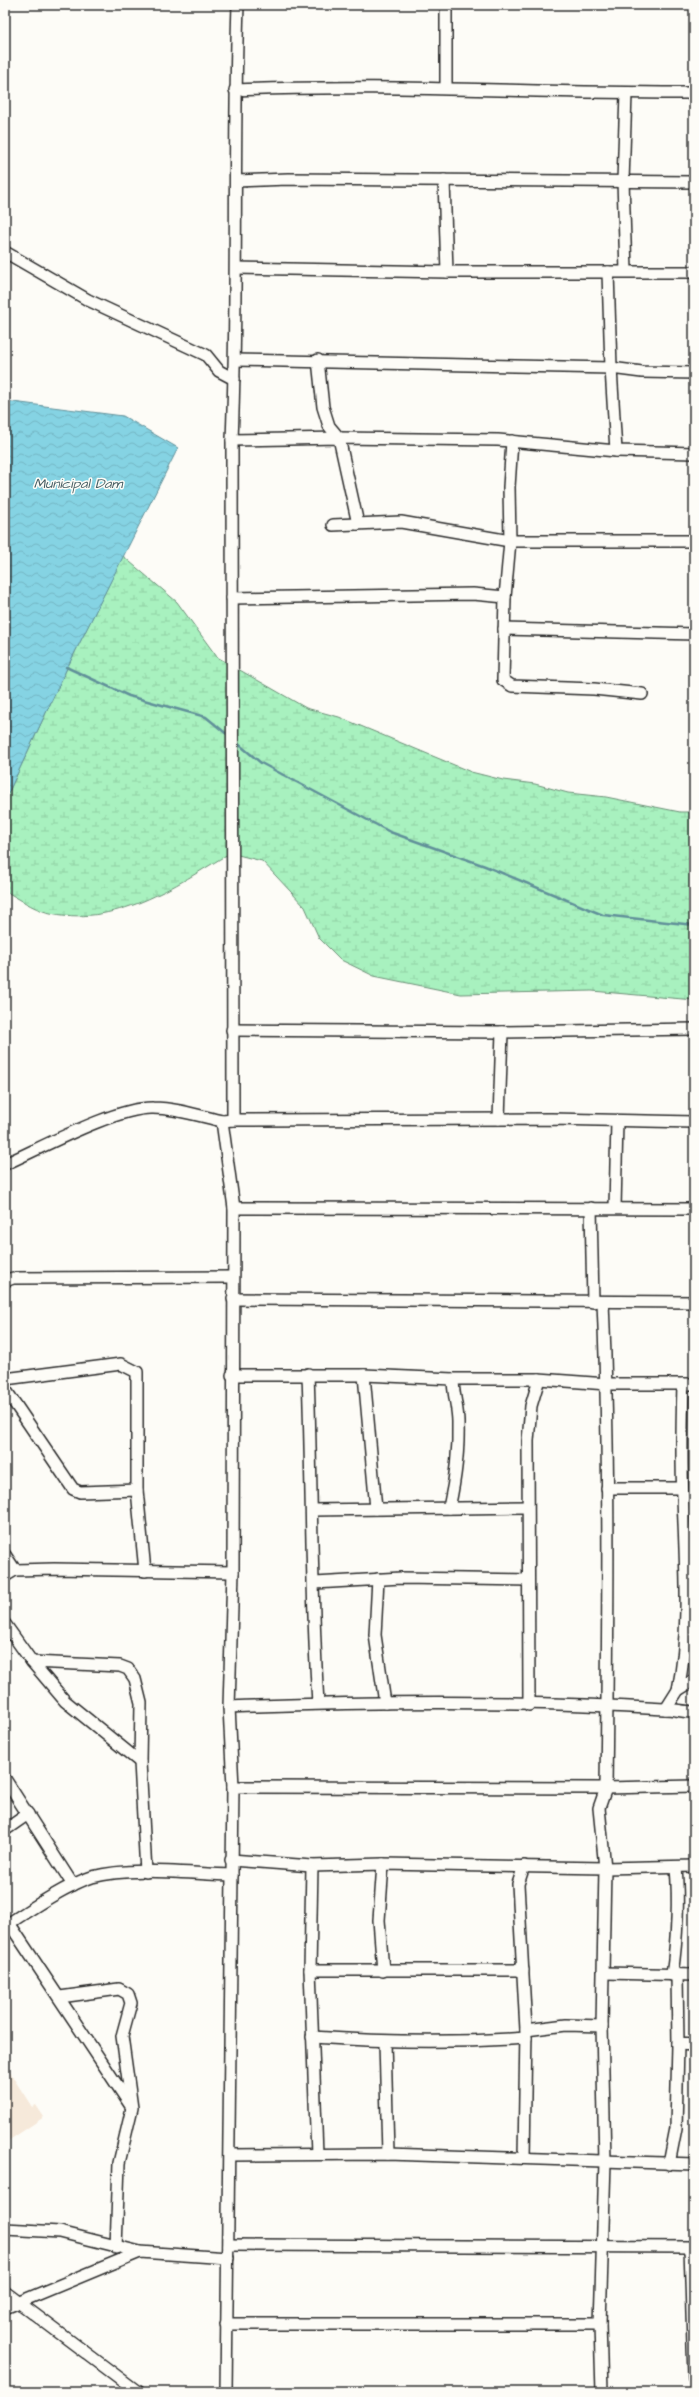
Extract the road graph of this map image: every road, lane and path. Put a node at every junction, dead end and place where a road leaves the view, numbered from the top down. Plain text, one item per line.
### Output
1 (238, 5) edge
2 (446, 5) edge
3 (446, 87) junction
4 (235, 90) junction
5 (694, 93) edge
6 (626, 94) junction
7 (444, 180) junction
8 (237, 181) junction
9 (623, 181) junction
10 (694, 182) edge
11 (5, 252) edge
12 (236, 268) junction
13 (626, 271) junction
14 (447, 272) junction
15 (608, 272) junction
16 (694, 272) edge
17 (235, 360) junction
18 (318, 360) junction
19 (611, 368) junction
20 (694, 373) edge
21 (234, 379) junction
22 (339, 438) junction
23 (232, 440) junction
24 (512, 442) junction
25 (616, 451) junction
26 (694, 453) edge
27 (358, 524) junction
28 (333, 525) dead end
29 (510, 541) junction
30 (694, 541) edge
31 (505, 597) junction
32 (232, 598) junction
33 (504, 629) junction
34 (694, 634) edge
35 (642, 694) dead end
36 (694, 1029) edge
37 (232, 1030) junction
38 (502, 1032) junction
39 (498, 1119) junction
40 (227, 1120) junction
41 (617, 1121) junction
42 (694, 1122) edge
43 (5, 1164) edge
44 (234, 1208) junction
45 (590, 1208) junction
46 (614, 1208) junction
47 (694, 1209) edge
48 (233, 1277) junction
49 (5, 1281) edge
50 (233, 1299) junction
51 (598, 1302) junction
52 (694, 1302) edge
53 (308, 1374) junction
54 (232, 1375) junction
55 (364, 1375) junction
56 (5, 1379) edge
57 (453, 1379) junction
58 (539, 1379) junction
59 (607, 1384) junction
60 (689, 1384) edge
61 (5, 1389) edge
62 (607, 1488) junction
63 (138, 1490) junction
64 (682, 1493) junction
65 (694, 1500) edge
66 (527, 1507) junction
67 (449, 1508) junction
68 (376, 1509) junction
69 (313, 1510) junction
70 (5, 1555) edge
71 (15, 1570) junction
72 (145, 1571) junction
73 (233, 1572) junction
74 (5, 1576) edge
75 (378, 1579) junction
76 (528, 1580) junction
77 (315, 1583) junction
78 (691, 1586) edge
79 (5, 1624) edge
80 (32, 1662) junction
81 (694, 1680) edge
82 (678, 1690) junction
83 (318, 1703) junction
84 (385, 1704) junction
85 (529, 1705) junction
86 (229, 1706) junction
87 (607, 1707) junction
88 (666, 1709) junction
89 (694, 1712) edge
90 (140, 1762) junction
91 (5, 1780) edge
92 (694, 1786) edge
93 (233, 1787) junction
94 (606, 1788) junction
95 (28, 1814) junction
96 (5, 1830) edge
97 (231, 1860) junction
98 (383, 1864) junction
99 (312, 1866) junction
100 (524, 1866) junction
101 (694, 1866) edge
102 (676, 1867) junction
103 (605, 1868) junction
104 (146, 1872) junction
105 (232, 1875) junction
106 (73, 1885) junction
107 (7, 1925) edge
108 (310, 1970) junction
109 (524, 1970) junction
110 (383, 1971) junction
111 (605, 1973) junction
112 (674, 1975) junction
113 (694, 1975) edge
114 (60, 1997) junction
115 (602, 2026) junction
116 (526, 2034) junction
117 (312, 2037) junction
118 (385, 2042) junction
119 (678, 2044) junction
120 (694, 2045) edge
121 (132, 2108) junction
122 (317, 2154) junction
123 (388, 2154) junction
124 (230, 2155) junction
125 (524, 2158) junction
126 (604, 2162) junction
127 (669, 2164) junction
128 (694, 2164) edge
129 (5, 2229) edge
130 (228, 2245) junction
131 (602, 2246) junction
132 (692, 2247) edge
133 (116, 2248) junction
134 (140, 2252) junction
135 (228, 2258) junction
136 (5, 2292) edge
137 (20, 2303) junction
138 (5, 2308) edge
139 (226, 2324) junction
140 (600, 2324) junction
141 (694, 2340) edge
142 (694, 2378) edge
143 (138, 2392) edge
144 (226, 2392) edge
145 (602, 2392) edge

1 - 4 street
2 - 3 street
3 - 4 street
3 - 6 street
4 - 8 street
5 - 6 street
6 - 9 street
7 - 8 street
7 - 9 street
7 - 14 street
8 - 12 street
9 - 10 street
9 - 13 street
11 - 21 street
12 - 14 street
12 - 17 street
13 - 15 street
13 - 16 street
14 - 15 street
15 - 19 street
17 - 18 street
17 - 21 street
18 - 19 street
18 - 22 street
19 - 20 street
19 - 25 street
21 - 23 street
22 - 23 street
22 - 24 street
22 - 27 street
23 - 32 street
24 - 25 street
24 - 29 street
25 - 26 street
27 - 28 street
27 - 29 street
29 - 30 street
29 - 31 street
31 - 32 street
31 - 33 street
32 - 37 street
33 - 34 street
33 - 35 street
36 - 38 street
37 - 38 street
37 - 40 street
38 - 39 street
39 - 40 street
39 - 41 street
40 - 43 street
40 - 44 street
41 - 42 street
41 - 46 street
44 - 45 street
44 - 48 street
45 - 46 street
45 - 51 street
46 - 47 street
48 - 49 street
48 - 50 street
50 - 51 street
50 - 54 street
51 - 52 street
51 - 59 street
53 - 54 street
53 - 55 street
53 - 69 street
54 - 73 street
55 - 57 street
55 - 68 street
56 - 63 street
57 - 58 street
57 - 67 street
58 - 59 street
58 - 66 street
59 - 60 street
59 - 62 street
60 - 64 street
61 - 63 street
62 - 64 street
62 - 87 street
63 - 72 street
64 - 65 street
64 - 78 street
66 - 67 street
66 - 76 street
67 - 68 street
68 - 69 street
69 - 77 street
70 - 71 street
71 - 72 street
71 - 74 street
72 - 73 street
73 - 86 street
75 - 76 street
75 - 77 street
75 - 84 street
76 - 85 street
77 - 83 street
78 - 82 street
79 - 80 street
80 - 90 street
80 - 90 street
81 - 82 street
82 - 88 street
83 - 84 street
83 - 86 street
84 - 85 street
85 - 87 street
86 - 93 street
87 - 88 street
87 - 94 street
88 - 89 street
90 - 104 street
91 - 95 street
92 - 94 street
93 - 94 street
93 - 97 street
94 - 103 street
95 - 96 street
95 - 106 street
97 - 99 street
97 - 105 street
98 - 99 street
98 - 100 street
98 - 110 street
99 - 108 street
100 - 103 street
100 - 109 street
101 - 102 street
102 - 103 street
102 - 112 street
103 - 111 street
104 - 105 street
104 - 106 street
105 - 124 street
106 - 107 street
107 - 114 street
108 - 110 street
108 - 117 street
109 - 110 street
109 - 116 street
111 - 112 street
111 - 115 street
112 - 113 street
112 - 119 street
114 - 121 street
114 - 121 street
115 - 116 street
115 - 126 street
116 - 118 street
116 - 125 street
117 - 118 street
117 - 122 street
118 - 123 street
119 - 120 street
119 - 127 street
121 - 133 street
122 - 123 street
122 - 124 street
123 - 125 street
124 - 130 street
125 - 126 street
126 - 127 street
126 - 131 street
127 - 128 street
129 - 133 street
130 - 131 street
130 - 135 street
131 - 132 street
131 - 140 street
132 - 141 street
133 - 134 street
134 - 135 street
134 - 137 street
135 - 139 street
136 - 137 street
137 - 138 street
137 - 143 street
139 - 140 street
139 - 144 street
140 - 145 street
141 - 142 street

